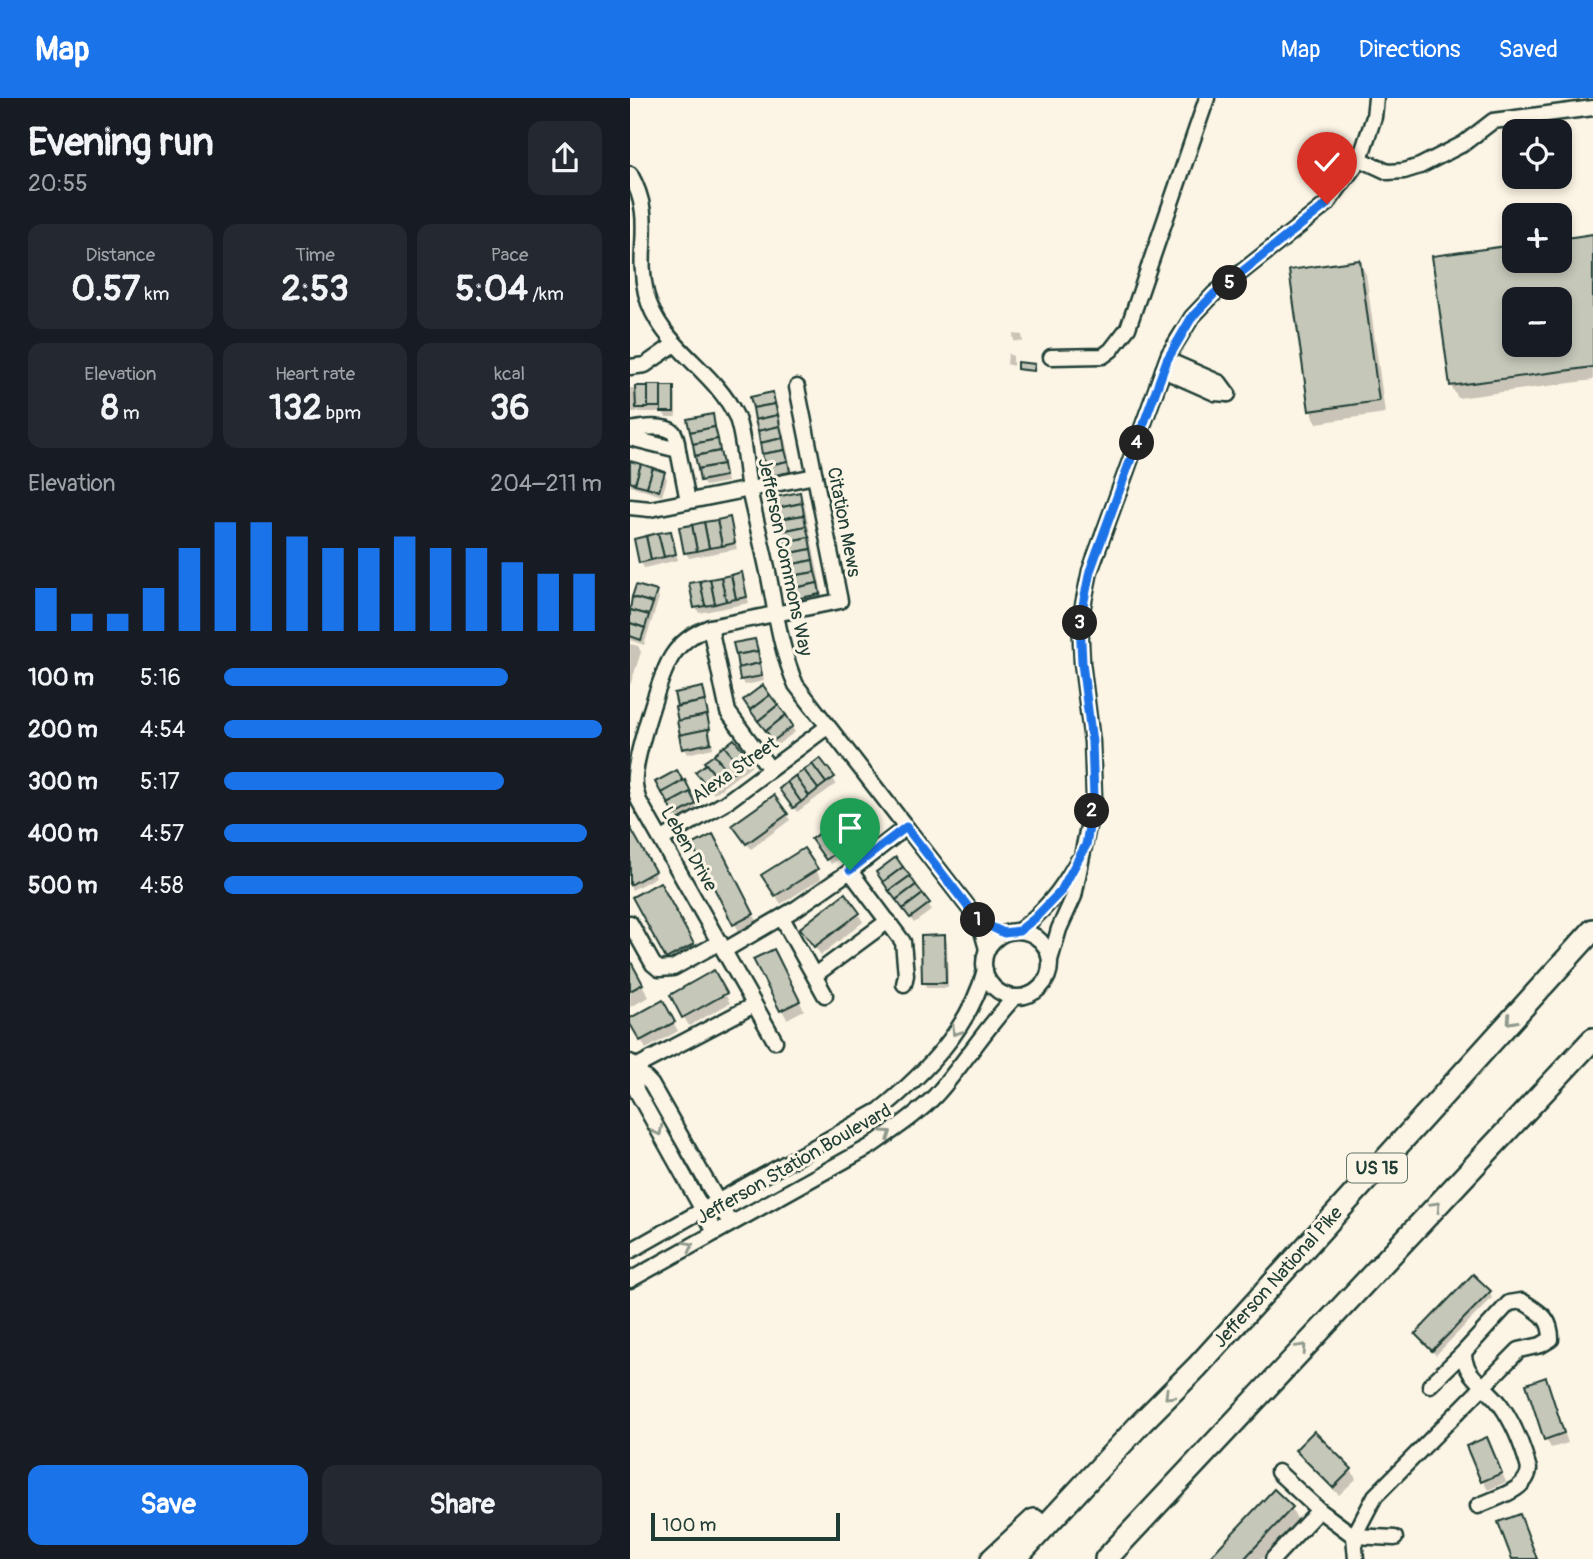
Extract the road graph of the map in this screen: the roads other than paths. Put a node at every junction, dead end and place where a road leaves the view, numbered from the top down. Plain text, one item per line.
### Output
1 (1207, 98) edge
2 (1376, 98) edge
3 (1593, 108) edge
4 (1360, 159) junction
5 (630, 174) edge
6 (675, 344) junction
7 (1051, 357) dead end
8 (630, 368) edge
9 (797, 387) dead end
10 (630, 430) edge
11 (630, 438) edge
12 (678, 450) junction
13 (815, 476) junction
14 (749, 490) junction
15 (688, 501) junction
16 (630, 507) edge
17 (776, 613) junction
18 (710, 627) junction
19 (827, 727) junction
20 (637, 737) edge
21 (770, 769) junction
22 (906, 827) junction
23 (662, 839) junction
24 (1086, 845) junction
25 (850, 870) junction
26 (782, 918) junction
27 (888, 921) junction
28 (979, 921) junction
29 (630, 923) edge
30 (1593, 930) edge
31 (1012, 932) junction
32 (722, 946) junction
33 (987, 950) junction
34 (1050, 960) junction
35 (985, 970) junction
36 (815, 975) junction
37 (904, 984) dead end
38 (825, 995) dead end
39 (1015, 997) junction
40 (754, 1005) junction
41 (1593, 1039) edge
42 (775, 1041) dead end
43 (631, 1067) edge
44 (718, 1202) junction
45 (702, 1212) junction
46 (730, 1223) junction
47 (715, 1232) junction
48 (630, 1251) edge
49 (630, 1280) edge
50 (1464, 1352) junction
51 (1276, 1375) junction
52 (1430, 1385) dead end
53 (1482, 1385) junction
54 (1142, 1422) junction
55 (1278, 1472) dead end
56 (1478, 1506) dead end
57 (1318, 1510) junction
58 (1354, 1536) junction
59 (1395, 1538) dead end
60 (992, 1559) edge
61 (1015, 1559) edge
62 (1106, 1559) edge
63 (1126, 1559) edge
64 (1273, 1559) edge
65 (1356, 1559) edge

1 - 7 street
2 - 4 street
3 - 4 street
4 - 24 street
5 - 6 street, Jefferson Commons Way
6 - 8 street
6 - 14 street, Jefferson Commons Way
9 - 13 street, Citation Mews
10 - 12 street
11 - 12 street
12 - 15 street
13 - 14 street
13 - 17 street, Citation Mews
14 - 15 street
14 - 17 street, Jefferson Commons Way
15 - 16 street
17 - 18 street, Leben Drive
17 - 19 street, Jefferson Commons Way
18 - 20 street, Leben Drive
18 - 21 street
19 - 21 street, Alexa Street
19 - 22 street, Jefferson Commons Way
20 - 23 street, Leben Drive
21 - 23 street, Alexa Street
22 - 25 street
22 - 28 street, Jefferson Commons Way
23 - 32 street, Leben Drive
24 - 31 street
24 - 34 street
25 - 26 street
25 - 27 street
26 - 32 street
26 - 36 street
27 - 36 street
27 - 37 street
28 - 31 street, Jefferson Commons Way
28 - 33 street, Jefferson Commons Way
29 - 32 street
30 -> 54 highway, Jefferson National Pike / US 15
31 - 33 street
31 - 34 street
32 - 40 street, Leben Drive
33 - 35 street
34 - 39 street
35 - 39 street
35 -> 44 street, Jefferson Station Boulevard
36 - 38 street
46 -> 39 street, Jefferson Station Boulevard
40 - 42 street, Leben Drive
40 - 43 street
51 -> 41 highway
43 - 44 street
43 -> 45 street
44 - 45 street, Jefferson Station Boulevard
44 - 46 street
45 - 47 street
45 - 48 street, Jefferson Station Boulevard
46 - 47 street, Jefferson Station Boulevard
49 -> 47 street, Jefferson Station Boulevard
50 - 52 street
50 - 53 street
50 - 53 street
51 - 62 highway
51 - 63 highway
53 - 56 street
53 - 58 street
54 - 60 highway
54 - 61 highway, Jefferson National Pike / US 15
55 - 57 street
57 - 58 street
57 - 64 street
58 - 59 street
58 - 65 street

